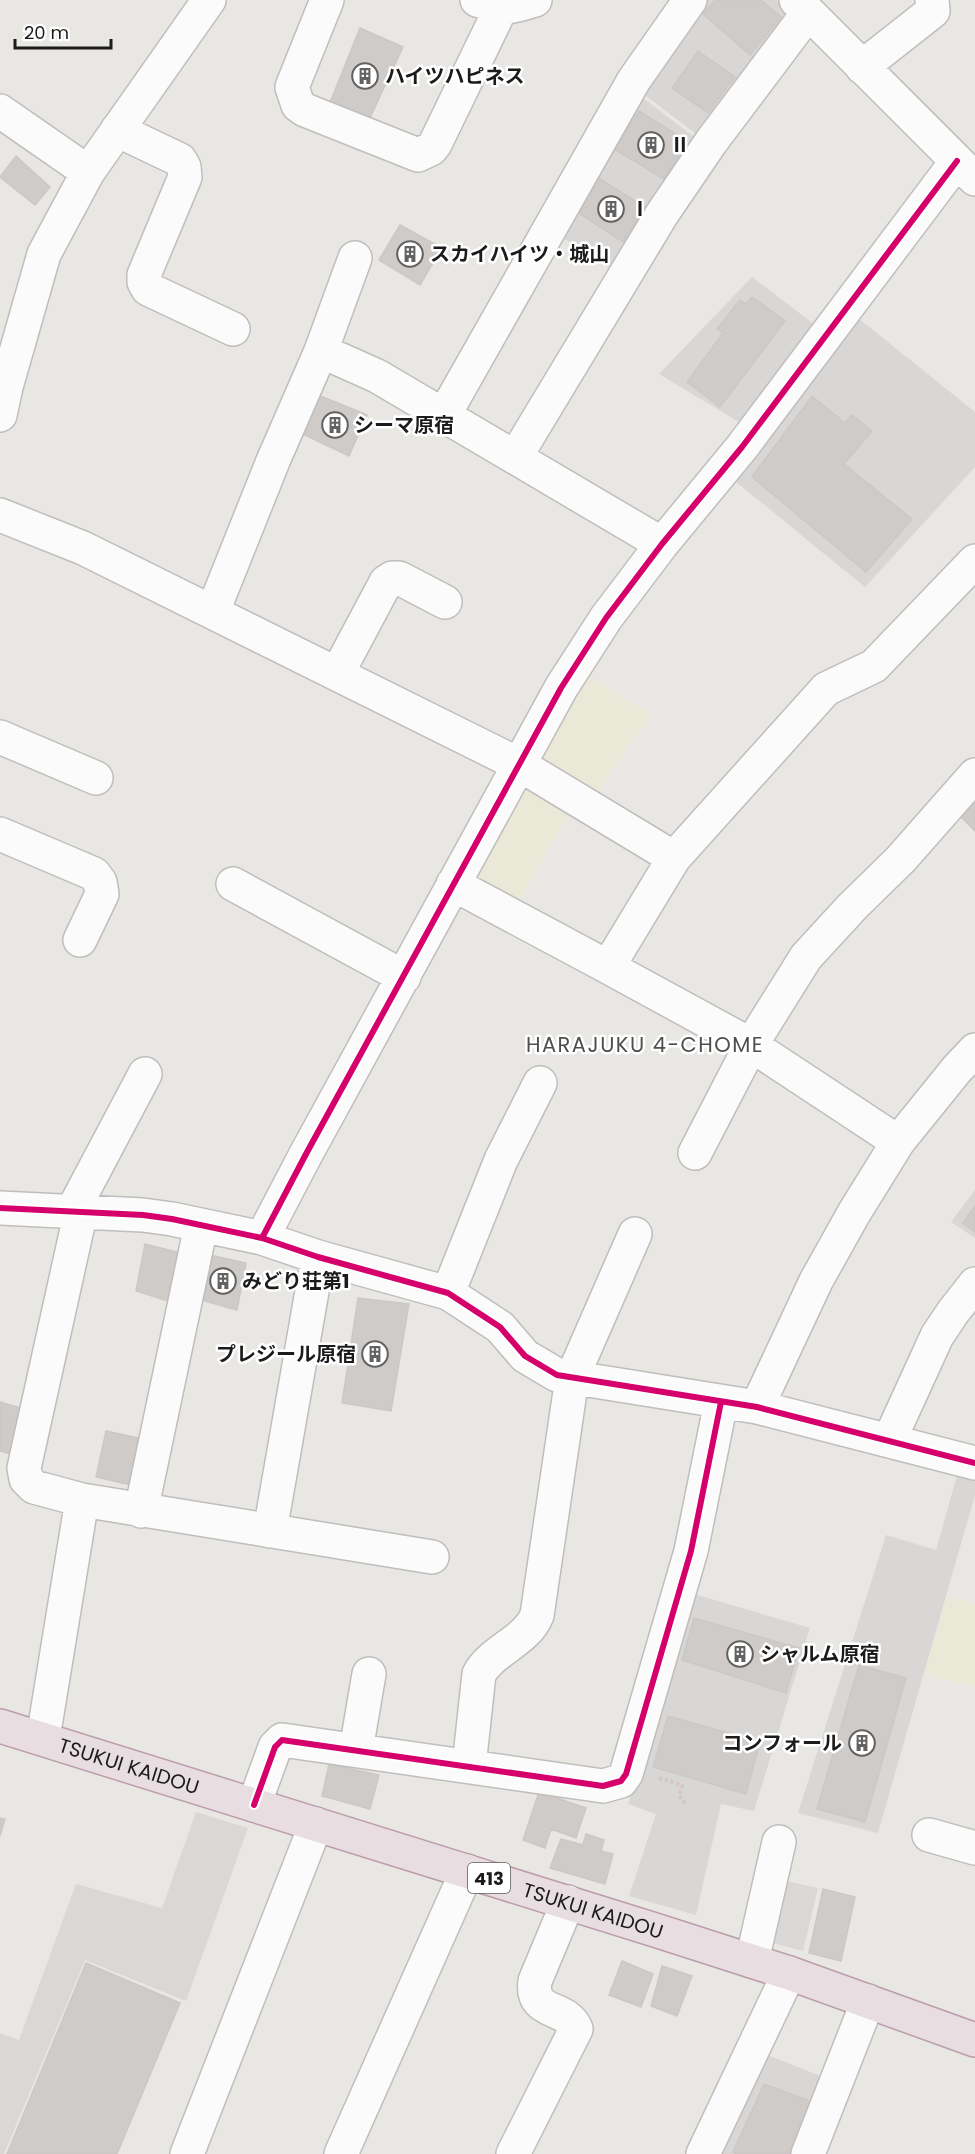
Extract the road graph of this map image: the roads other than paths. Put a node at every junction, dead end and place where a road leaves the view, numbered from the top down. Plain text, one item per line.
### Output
1 (209, 0) edge
2 (327, 0) edge
3 (535, 0) edge
4 (690, 0) edge
5 (489, 4) edge
6 (938, 4) edge
7 (802, 6) edge
8 (862, 67) junction
9 (0, 111) edge
10 (117, 130) junction
11 (966, 170) edge
12 (88, 172) junction
13 (355, 258) dead end
14 (233, 329) dead end
15 (321, 351) junction
16 (0, 415) edge
17 (444, 415) junction
18 (516, 456) junction
19 (0, 515) edge
20 (662, 544) junction
21 (975, 561) edge
22 (445, 602) dead end
23 (213, 611) junction
24 (337, 674) junction
25 (0, 737) edge
26 (520, 765) junction
27 (975, 775) edge
28 (96, 778) dead end
29 (0, 834) edge
30 (674, 858) junction
31 (233, 884) dead end
32 (453, 884) junction
33 (80, 940) dead end
34 (608, 967) junction
35 (404, 977) junction
36 (751, 1045) junction
37 (975, 1050) edge
38 (146, 1074) dead end
39 (540, 1083) dead end
40 (898, 1142) junction
41 (695, 1153) dead end
42 (0, 1208) edge
43 (77, 1211) junction
44 (201, 1226) junction
45 (635, 1234) dead end
46 (262, 1238) junction
47 (318, 1257) junction
48 (975, 1284) edge
49 (448, 1293) junction
50 (572, 1378) junction
51 (721, 1402) junction
52 (757, 1407) junction
53 (889, 1441) junction
54 (975, 1463) edge
55 (82, 1500) junction
56 (141, 1510) junction
57 (270, 1531) junction
58 (432, 1557) dead end
59 (369, 1674) dead end
60 (0, 1726) edge
61 (44, 1738) junction
62 (356, 1750) junction
63 (469, 1766) junction
64 (254, 1805) junction
65 (316, 1824) junction
66 (929, 1835) dead end
67 (778, 1842) dead end
68 (975, 1848) edge
69 (467, 1871) junction
70 (568, 1902) junction
71 (752, 1961) junction
72 (789, 1973) junction
73 (868, 2001) junction
74 (975, 2040) edge
75 (187, 2154) edge
76 (341, 2154) edge
77 (513, 2154) edge
78 (703, 2154) edge
79 (808, 2154) edge

1 - 10 street
2 - 5 street
3 - 5 street
4 - 17 street
6 - 8 street
7 - 8 street
7 - 18 street
8 - 11 street
9 - 12 street
10 - 12 street
10 - 14 street
11 - 20 street
12 - 16 street
13 - 15 street
15 - 17 street
15 - 23 street
17 - 18 street
18 - 20 street
19 - 23 street
20 - 26 street
21 - 30 street
22 - 24 street
23 - 24 street
24 - 26 street
25 - 28 street
26 - 30 street
26 - 32 street
27 - 36 street
29 - 33 street
30 - 34 street
31 - 35 street
32 - 34 street
32 - 35 street
34 - 36 street
35 - 46 street
36 - 40 street
36 - 41 street
37 - 40 street
38 - 43 street
39 - 49 street
40 - 52 street
42 - 43 street
43 - 44 street
43 - 55 street
44 - 46 street
44 - 56 street
45 - 50 street
46 - 47 street
47 - 49 street
47 - 57 street
48 - 53 street
49 - 50 street
50 - 51 street
50 - 63 street
51 - 52 street
51 - 63 street
52 - 53 street
53 - 54 street
55 - 56 street
55 - 61 street
56 - 57 street
57 - 58 street
59 - 62 street
60 - 61 highway, TSUKUI KAIDOU / 413
61 - 64 highway, TSUKUI KAIDOU / 413
62 - 63 street
62 - 64 street
64 - 65 highway, TSUKUI KAIDOU / 413
65 - 69 highway, TSUKUI KAIDOU / 413
65 - 75 street
66 - 68 street
67 - 71 street
69 - 70 highway, TSUKUI KAIDOU / 413
69 - 76 street
70 - 71 highway, TSUKUI KAIDOU / 413
70 - 77 street
71 - 72 highway, TSUKUI KAIDOU / 413
72 - 73 highway, TSUKUI KAIDOU / 413
72 - 78 street
73 - 74 highway, TSUKUI KAIDOU / 413
73 - 79 street

